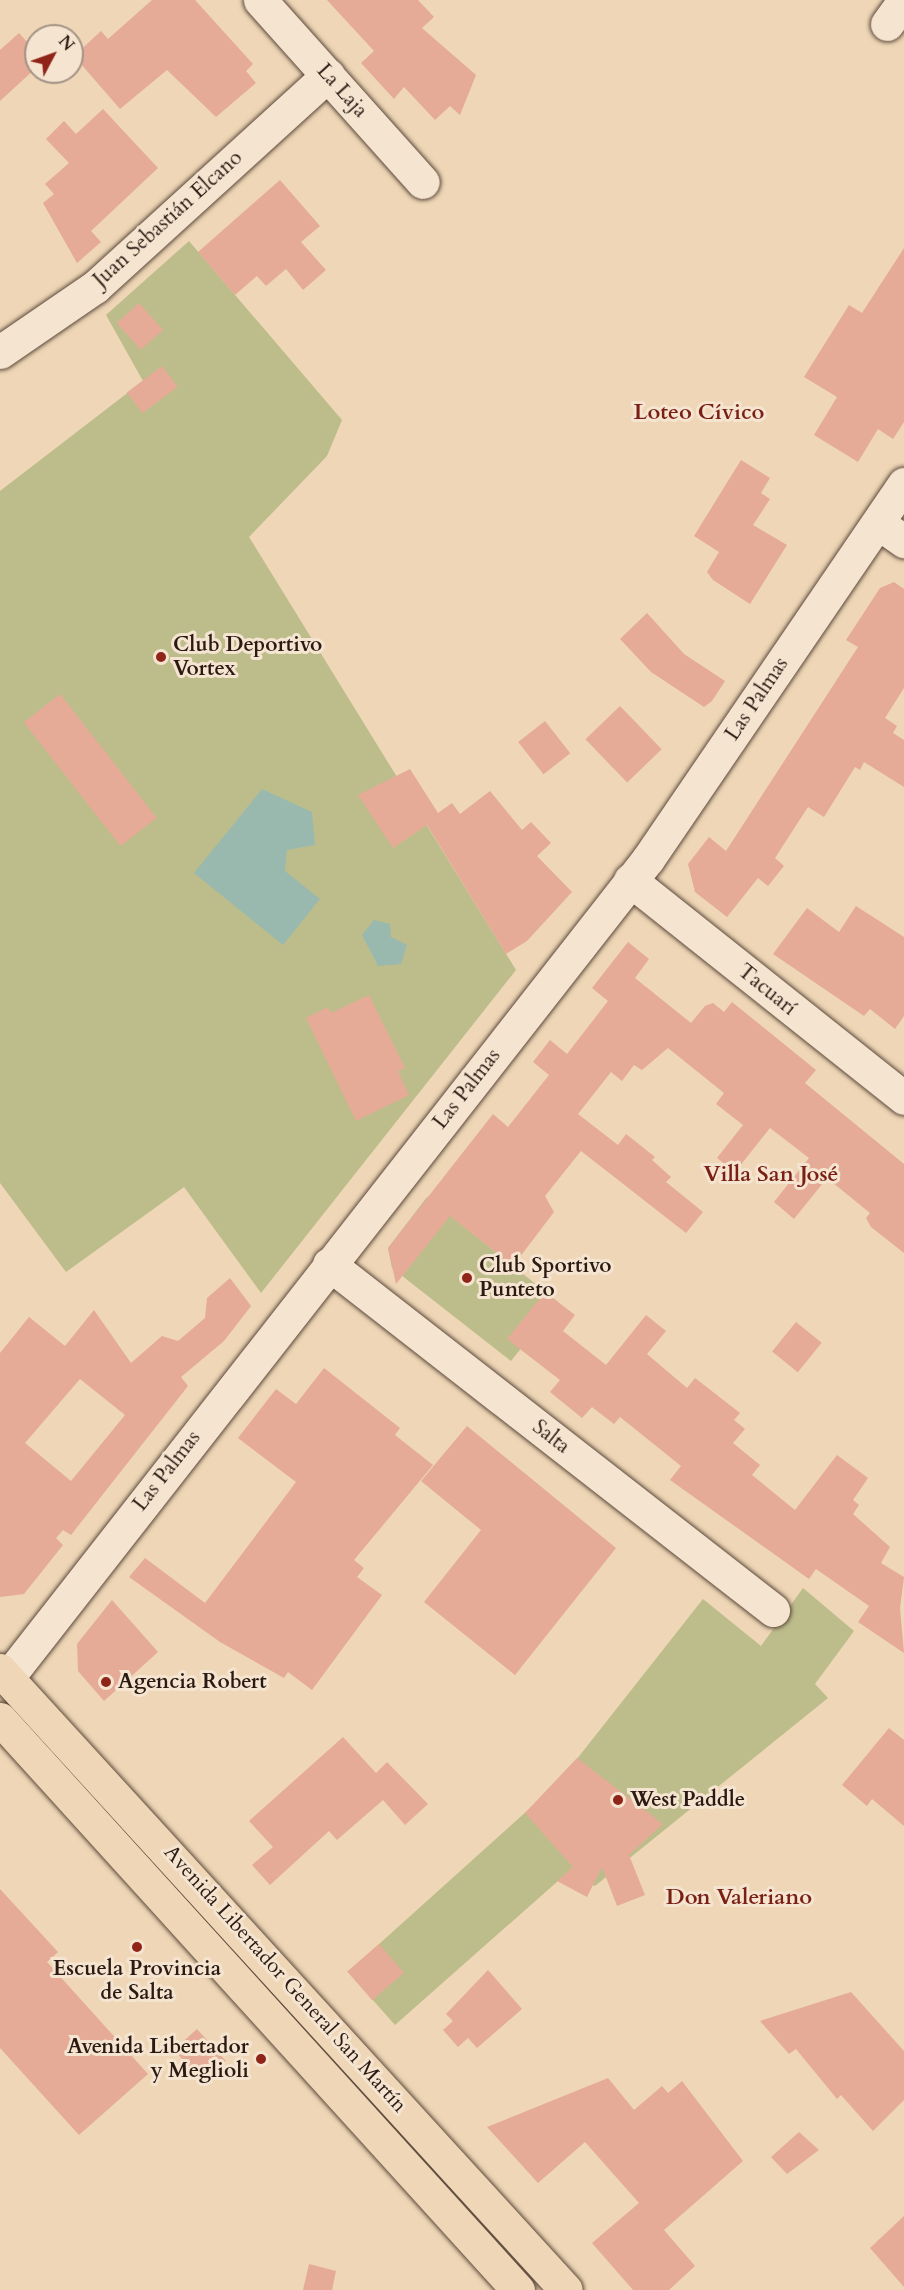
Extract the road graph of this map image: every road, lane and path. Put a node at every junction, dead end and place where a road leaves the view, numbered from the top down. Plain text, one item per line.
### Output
1 (260, 0) edge
2 (328, 75) junction
3 (423, 182) dead end
4 (0, 352) edge
5 (904, 484) edge
6 (878, 523) junction
7 (904, 541) edge
8 (630, 880) junction
9 (904, 1098) edge
10 (329, 1264) junction
11 (773, 1610) dead end
12 (3, 1679) edge
13 (0, 1719) edge
14 (518, 2290) edge
15 (566, 2290) edge

1 - 2 street, La Laja
2 - 3 street, La Laja
2 - 4 street, Juan Sebastián Elcano
5 - 6 street, Las Palmas
6 - 7 street
6 - 8 street, Las Palmas
8 - 9 street, Tacuarí
8 - 10 street, Las Palmas
10 - 11 street, Salta
10 - 12 street, Las Palmas
12 - 15 main road, Avenida Libertador General San Martín
13 - 14 main road, Avenida Libertador General San Martín

